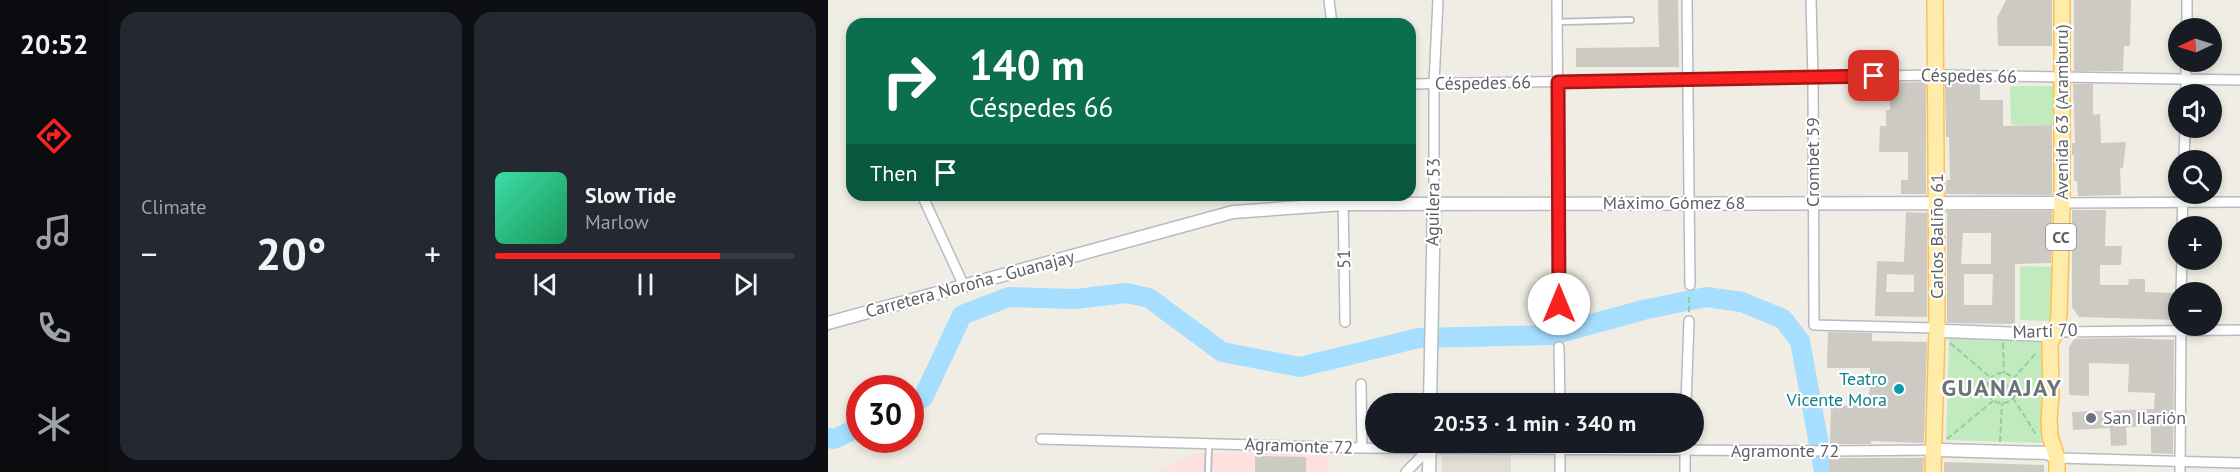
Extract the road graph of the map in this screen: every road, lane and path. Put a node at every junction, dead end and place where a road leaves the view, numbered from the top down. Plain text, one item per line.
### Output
1 (1329, 0) edge
2 (1438, 0) edge
3 (1557, 0) edge
4 (1687, 0) edge
5 (1811, 0) edge
6 (1935, 0) edge
7 (2062, 0) edge
8 (2187, 0) edge
9 (1331, 18) edge
10 (2187, 18) edge
11 (1631, 20) dead end
12 (1558, 22) junction
13 (2186, 72) edge
14 (1936, 75) junction
15 (1813, 77) junction
16 (1688, 78) junction
17 (2062, 78) junction
18 (2186, 80) junction
19 (2240, 80) edge
20 (1558, 82) junction
21 (1434, 83) junction
22 (1416, 84) edge
23 (2186, 84) edge
24 (2168, 199) edge
25 (925, 201) edge
26 (1334, 201) edge
27 (1343, 201) edge
28 (1366, 201) edge
29 (2222, 201) edge
30 (1936, 202) junction
31 (2240, 202) edge
32 (1559, 203) junction
33 (1689, 203) junction
34 (1813, 203) junction
35 (2062, 203) junction
36 (1434, 204) junction
37 (1113, 245) joint
38 (1690, 285) joint
39 (964, 286) junction
40 (1689, 321) joint
41 (1345, 322) dead end
42 (828, 323) edge
43 (1559, 325) dead end
44 (1814, 325) joint
45 (2168, 328) edge
46 (1936, 329) junction
47 (2222, 329) edge
48 (2240, 330) edge
49 (2056, 332) junction
50 (2181, 336) edge
51 (2003, 341) dead end
52 (1949, 342) dead end
53 (1559, 347) dead end
54 (2037, 352) dead end
55 (2004, 373) junction
56 (1991, 378) junction
57 (2013, 379) junction
58 (1361, 384) dead end
59 (1945, 387) dead end
60 (1987, 387) junction
61 (2016, 388) junction
62 (2043, 390) dead end
63 (1430, 393) edge
64 (1560, 393) edge
65 (1686, 393) edge
66 (2013, 398) junction
67 (1994, 400) junction
68 (2002, 403) junction
69 (1041, 439) dead end
70 (1209, 443) junction
71 (1704, 447) edge
72 (1940, 447) junction
73 (1362, 448) junction
74 (1365, 448) edge
75 (2000, 451) junction
76 (2051, 452) edge
77 (1423, 453) edge
78 (1430, 453) edge
79 (1560, 453) edge
80 (1685, 453) edge
81 (2180, 461) junction
82 (2240, 463) edge
83 (1208, 472) edge
84 (1406, 472) edge
85 (1429, 472) edge
86 (1560, 472) edge
87 (1685, 472) edge
88 (1933, 472) edge
89 (2180, 472) edge

1 - 9 street
2 - 21 street, Aguilera 53
3 - 12 street
4 - 16 street
5 - 15 street, Crombet 59
6 - 14 main road, Carlos Baliño 61
7 - 17 main road, Avenida 63 (Aramburu) / CC
8 - 10 street
11 - 12 lane
12 - 20 street
13 - 18 street
14 - 15 street, Céspedes 66
14 - 17 street, Céspedes 66
14 - 30 main road, Carlos Baliño 61
15 - 16 street, Céspedes 66
15 - 34 street, Crombet 59
16 - 20 street, Céspedes 66
16 - 33 street
17 - 18 street, Céspedes 66
17 - 35 main road, Avenida 63 (Aramburu) / CC
18 - 19 street, Céspedes 66
18 - 23 street
20 - 21 street, Céspedes 66
20 - 32 street
21 - 22 street, Céspedes 66
21 - 36 street, Aguilera 53
24 - 35 street, Máximo Gómez 68
25 - 39 street
26 - 37 street, Máximo Gómez 68
27 - 41 street, 51
28 - 36 street, Máximo Gómez 68
29 - 31 street, Máximo Gómez 68
30 - 34 street, Máximo Gómez 68
30 - 35 street, Máximo Gómez 68
30 - 46 main road, Carlos Baliño 61
32 - 33 street, Máximo Gómez 68
32 - 36 street, Máximo Gómez 68
32 - 43 street
33 - 34 street, Máximo Gómez 68
33 - 38 street
34 - 44 street, Crombet 59
35 - 49 main road, Avenida 63 (Aramburu) / CC
36 - 63 street, Aguilera 53
37 - 39 street, Carretera Noroña - Guanajay
38 - 40 path
39 - 42 street, Carretera Noroña - Guanajay
40 - 65 street
44 - 46 street, Martí 70
45 - 49 street, Martí 70
46 - 49 street, Martí 70
46 - 72 main road, Carlos Baliño 61
47 - 48 street, Martí 70
49 - 76 main road, Avenida 63 (Aramburu) / CC
50 - 81 street
51 - 55 path
52 - 56 path
53 - 64 street
54 - 57 path
55 - 56 path
55 - 57 path
56 - 60 path
57 - 61 path
58 - 73 street
59 - 60 path
60 - 67 path
61 - 62 path
61 - 66 path
66 - 68 path
66 - 76 path
67 - 68 path
67 - 72 path
68 - 75 path
69 - 70 street, Agramonte 72
70 - 73 street, Agramonte 72
70 - 83 lane
71 - 72 street, Agramonte 72
72 - 75 street, Agramonte 72
72 - 88 main road, Carlos Baliño 61
73 - 74 street, Agramonte 72
75 - 76 street, Agramonte 72
76 - 81 street, Agramonte 72
77 - 84 street
78 - 85 street
79 - 86 street
80 - 87 street
81 - 82 street, Agramonte 72
81 - 89 street

